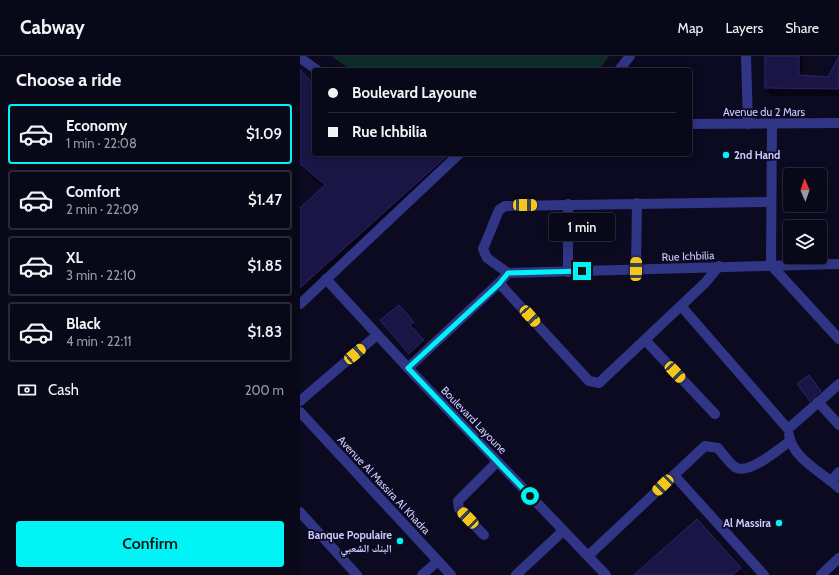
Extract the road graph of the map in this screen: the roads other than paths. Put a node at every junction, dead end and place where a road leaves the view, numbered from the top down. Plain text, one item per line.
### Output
1 (630, 56) edge
2 (746, 56) edge
3 (300, 58) edge
4 (314, 68) edge
5 (621, 68) edge
6 (692, 124) edge
7 (748, 124) junction
8 (772, 124) junction
9 (839, 124) edge
10 (457, 156) edge
11 (770, 202) junction
12 (568, 204) junction
13 (638, 204) junction
14 (839, 264) edge
15 (771, 265) junction
16 (719, 266) junction
17 (636, 269) junction
18 (568, 272) junction
19 (508, 273) junction
20 (326, 279) junction
21 (499, 284) junction
22 (300, 304) edge
23 (681, 306) junction
24 (377, 335) junction
25 (646, 340) junction
26 (839, 340) edge
27 (408, 368) junction
28 (839, 384) edge
29 (300, 401) edge
30 (818, 402) junction
31 (300, 412) edge
32 (715, 414) dead end
33 (839, 424) edge
34 (788, 429) junction
35 (790, 442) junction
36 (497, 462) junction
37 (839, 472) edge
38 (674, 475) junction
39 (835, 484) edge
40 (300, 512) edge
41 (563, 531) junction
42 (484, 535) dead end
43 (588, 556) junction
44 (839, 558) edge
45 (438, 561) junction
46 (357, 575) edge
47 (422, 575) edge
48 (450, 575) edge
49 (516, 575) edge
50 (606, 575) edge
51 (764, 575) edge
52 (821, 575) edge

1 - 5 street
2 - 7 street
3 - 4 street
6 - 7 street, Avenue du 2 Mars
7 - 8 street, Avenue du 2 Mars
8 - 9 street, Avenue du 2 Mars
8 - 11 street
10 - 20 street
11 - 13 street
11 - 15 street
12 - 13 street
12 - 18 street
12 - 19 street
13 - 17 street
14 - 15 street, Rue Ichbilia
15 - 16 street, Rue Ichbilia
15 - 26 street
16 - 17 street, Rue Ichbilia
16 - 23 street
17 - 18 street, Rue Ichbilia
18 - 19 street, Rue Ichbilia
19 - 21 street
20 - 22 street
20 - 24 street, Boulevard Layoune
21 - 25 street
21 - 27 street
23 - 25 street
23 - 34 street
24 - 27 street, Boulevard Layoune
24 - 29 street
25 - 32 street
27 - 36 street, Boulevard Layoune
28 - 30 street
30 - 33 street
30 - 34 street
31 - 45 street, Avenue Al Massira Al Khadra
34 - 35 street
35 - 38 street
35 - 39 street
36 - 41 street, Boulevard Layoune
36 - 42 street
37 - 39 street
38 - 43 street
38 - 51 street
40 - 46 street
41 - 43 street, Boulevard Layoune
41 - 49 street
43 - 50 street, Boulevard Layoune
44 - 52 street
45 - 47 street
45 - 48 street, Avenue Al Massira Al Khadra

